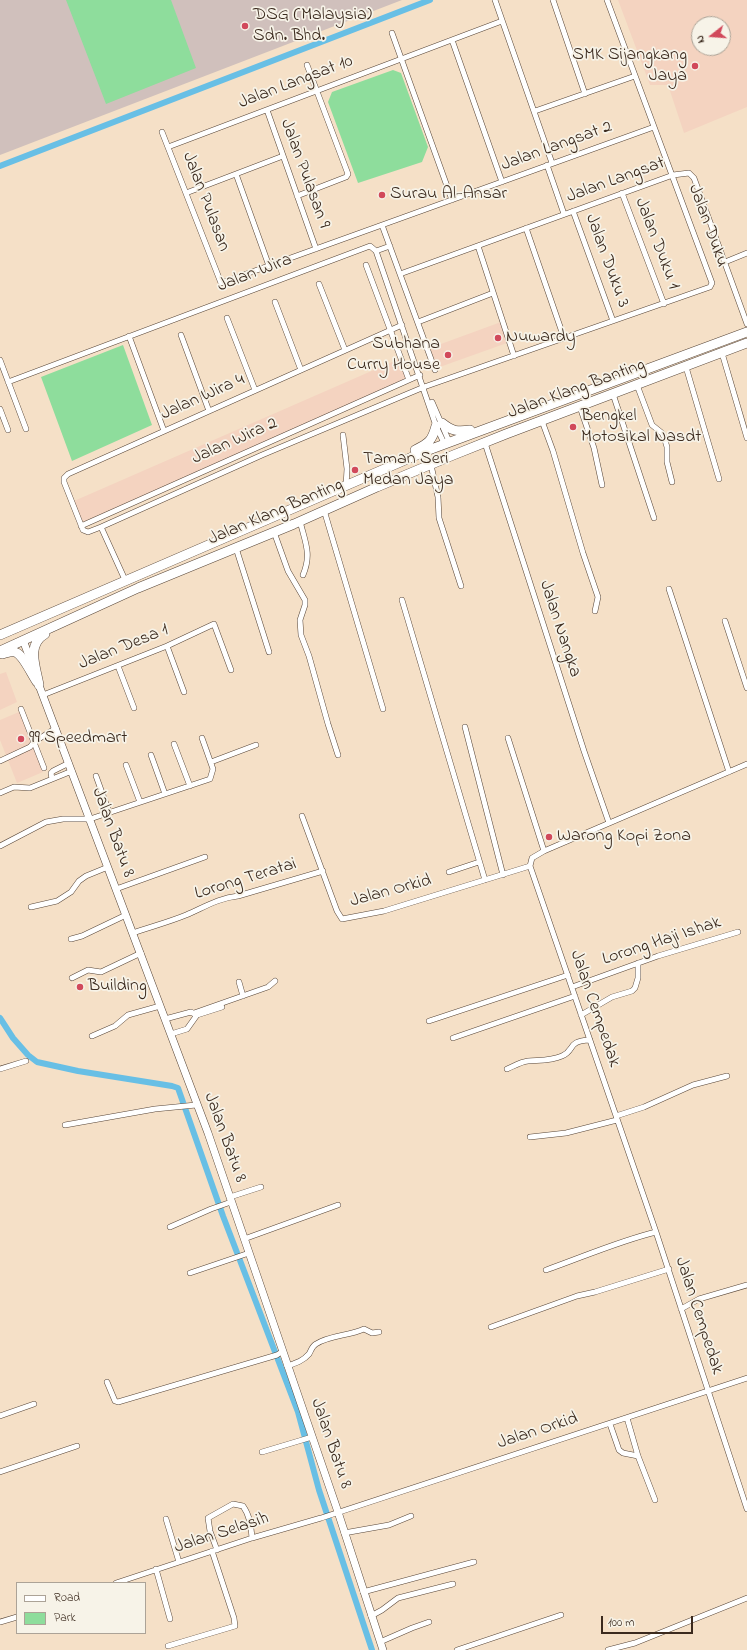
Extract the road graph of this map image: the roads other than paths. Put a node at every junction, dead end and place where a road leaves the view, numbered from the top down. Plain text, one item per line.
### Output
1 (495, 0) edge
2 (553, 0) edge
3 (607, 0) edge
4 (502, 21) junction
5 (392, 34) dead end
6 (452, 40) junction
7 (401, 59) junction
8 (307, 65) dead end
9 (635, 76) junction
10 (317, 91) junction
11 (585, 94) junction
12 (267, 110) junction
13 (535, 111) junction
14 (654, 127) junction
15 (162, 132) dead end
16 (168, 147) junction
17 (283, 156) junction
18 (550, 164) junction
19 (236, 174) junction
20 (673, 175) junction
21 (502, 182) junction
22 (186, 193) junction
23 (622, 193) junction
24 (297, 196) junction
25 (452, 200) junction
26 (572, 211) junction
27 (564, 214) junction
28 (382, 225) junction
29 (526, 228) junction
30 (390, 246) junction
31 (478, 246) junction
32 (316, 249) junction
33 (376, 251) junction
34 (747, 253) edge
35 (725, 262) junction
36 (366, 265) dead end
37 (269, 266) junction
38 (400, 274) junction
39 (221, 283) joint
40 (319, 284) dead end
41 (493, 294) junction
42 (275, 302) dead end
43 (664, 304) junction
44 (227, 318) dead end
45 (613, 321) junction
46 (418, 322) junction
47 (747, 324) edge
48 (402, 325) junction
49 (390, 330) junction
50 (747, 332) edge
51 (180, 335) dead end
52 (129, 336) junction
53 (564, 338) junction
54 (747, 343) edge
55 (345, 350) junction
56 (722, 353) junction
57 (514, 356) junction
58 (0, 360) edge
59 (686, 367) junction
60 (301, 370) junction
61 (435, 370) dead end
62 (420, 375) junction
63 (409, 380) junction
64 (8, 382) junction
65 (637, 385) junction
66 (424, 387) junction
67 (255, 390) junction
68 (614, 394) junction
69 (580, 407) junction
70 (209, 411) junction
71 (1, 412) edge
72 (518, 416) junction
73 (542, 422) junction
74 (439, 425) junction
75 (26, 429) dead end
76 (8, 430) dead end
77 (164, 431) junction
78 (506, 434) junction
79 (343, 435) dead end
80 (747, 438) edge
81 (446, 443) junction
82 (485, 443) junction
83 (432, 464) junction
84 (361, 479) junction
85 (719, 479) dead end
86 (672, 482) dead end
87 (602, 485) dead end
88 (346, 486) junction
89 (377, 487) junction
90 (324, 510) junction
91 (654, 518) dead end
92 (300, 521) junction
93 (81, 526) junction
94 (101, 527) junction
95 (274, 532) junction
96 (236, 548) junction
97 (302, 575) dead end
98 (126, 582) junction
99 (461, 586) dead end
100 (669, 589) dead end
101 (94, 594) junction
102 (402, 600) dead end
103 (103, 604) junction
104 (595, 611) dead end
105 (725, 621) dead end
106 (0, 635) edge
107 (23, 640) junction
108 (0, 641) edge
109 (167, 646) junction
110 (0, 651) edge
111 (268, 652) dead end
112 (0, 655) edge
113 (118, 666) junction
114 (231, 670) dead end
115 (39, 685) junction
116 (747, 688) edge
117 (184, 692) dead end
118 (43, 695) junction
119 (134, 708) dead end
120 (21, 709) dead end
121 (383, 709) dead end
122 (465, 727) dead end
123 (56, 728) junction
124 (202, 738) dead end
125 (508, 738) dead end
126 (34, 742) junction
127 (174, 744) dead end
128 (256, 745) dead end
129 (151, 755) dead end
130 (338, 755) dead end
131 (0, 761) edge
132 (211, 762) junction
133 (70, 763) junction
134 (747, 764) edge
135 (126, 765) dead end
136 (44, 768) dead end
137 (72, 771) junction
138 (728, 772) junction
139 (96, 776) dead end
140 (52, 779) junction
141 (190, 786) junction
142 (0, 793) edge
143 (165, 794) junction
144 (140, 802) junction
145 (109, 812) junction
146 (302, 816) dead end
147 (90, 819) junction
148 (609, 823) junction
149 (0, 846) edge
150 (544, 851) junction
151 (205, 857) dead end
152 (479, 862) junction
153 (530, 866) junction
154 (108, 867) junction
155 (323, 871) junction
156 (449, 872) dead end
157 (503, 875) junction
158 (484, 880) junction
159 (116, 889) junction
160 (31, 907) dead end
161 (126, 915) junction
162 (738, 932) dead end
163 (133, 933) junction
164 (71, 939) dead end
165 (140, 953) junction
166 (638, 963) junction
167 (568, 975) junction
168 (72, 978) dead end
169 (275, 981) dead end
170 (238, 982) dead end
171 (572, 987) junction
172 (243, 996) junction
173 (575, 996) junction
174 (160, 1006) junction
175 (222, 1007) dead end
176 (195, 1014) junction
177 (581, 1015) junction
178 (165, 1019) junction
179 (429, 1021) dead end
180 (171, 1034) junction
181 (92, 1036) dead end
182 (453, 1038) dead end
183 (590, 1040) junction
184 (26, 1061) dead end
185 (0, 1069) edge
186 (507, 1069) dead end
187 (727, 1076) dead end
188 (193, 1106) junction
189 (617, 1118) junction
190 (65, 1125) dead end
191 (530, 1137) dead end
192 (262, 1187) dead end
193 (229, 1201) junction
194 (338, 1205) dead end
195 (170, 1227) dead end
196 (656, 1232) junction
197 (244, 1239) junction
198 (245, 1254) junction
199 (668, 1269) junction
200 (546, 1270) dead end
201 (190, 1273) dead end
202 (747, 1285) edge
203 (681, 1309) junction
204 (491, 1327) dead end
205 (378, 1332) dead end
206 (280, 1353) junction
207 (287, 1366) junction
208 (747, 1378) edge
209 (107, 1382) dead end
210 (708, 1392) junction
211 (34, 1404) dead end
212 (0, 1416) edge
213 (627, 1418) junction
214 (610, 1424) junction
215 (309, 1438) junction
216 (76, 1446) dead end
217 (262, 1452) dead end
218 (638, 1456) junction
219 (0, 1472) edge
220 (655, 1500) dead end
221 (746, 1503) edge
222 (747, 1509) edge
223 (335, 1513) junction
224 (411, 1516) dead end
225 (166, 1519) dead end
226 (344, 1533) junction
227 (252, 1538) junction
228 (215, 1550) junction
229 (178, 1562) junction
230 (474, 1562) dead end
231 (156, 1569) junction
232 (119, 1582) edge
233 (453, 1584) dead end
234 (364, 1592) junction
235 (747, 1598) edge
236 (561, 1615) dead end
237 (16, 1616) edge
238 (371, 1616) junction
239 (170, 1619) dead end
240 (0, 1622) edge
241 (428, 1622) dead end
242 (380, 1642) junction
243 (168, 1646) dead end
244 (383, 1650) edge
245 (457, 1650) edge
246 (608, 1650) edge

1 - 4 street
2 - 11 street
3 - 9 street, Jalan Duku
4 - 6 street, Jalan Langsat 10
4 - 13 street
5 - 7 street
6 - 7 street, Jalan Langsat 10
6 - 21 street
7 - 10 street, Jalan Langsat 10
7 - 25 street
8 - 10 street
9 - 11 street
9 - 14 street, Jalan Duku
10 - 12 street, Jalan Langsat 10
10 - 24 street
11 - 13 street
12 - 16 street, Jalan Langsat 10
12 - 17 street, Jalan Pulasan 9
13 - 18 street
14 - 18 street, Jalan Langsat 2
14 - 20 street, Jalan Duku
15 - 16 street, Jalan Pulasan
16 - 22 street, Jalan Pulasan
17 - 19 street
17 - 24 street, Jalan Pulasan 9
18 - 21 street, Jalan Langsat 2
18 - 27 street
19 - 22 street
19 - 37 street
20 - 23 street, Jalan Langsat
20 - 35 street, Jalan Langsat
20 - 43 street, Jalan Duku
21 - 25 street, Jalan Langsat 2
22 - 39 street, Jalan Pulasan
23 - 26 street, Jalan Langsat
23 - 43 street, Jalan Duku 1
24 - 32 street, Jalan Pulasan 9
25 - 28 street, Jalan Langsat 2
26 - 27 street, Jalan Langsat
26 - 45 street, Jalan Duku 3
27 - 29 street, Jalan Langsat
28 - 30 street
28 - 32 street, Jalan Langsat 2
29 - 31 street, Jalan Langsat
29 - 53 street
30 - 33 street
30 - 38 street
31 - 38 street, Jalan Langsat
31 - 41 street
32 - 37 street, Jalan Langsat 2
33 - 48 street
33 - 52 street, Jalan Wira
34 - 35 street
35 - 47 street, Jalan Langsat
36 - 49 street
37 - 39 street, Jalan Langsat 2
38 - 46 street
40 - 55 street
41 - 46 street
41 - 57 street
42 - 60 street
43 - 45 street
44 - 67 street
45 - 53 street
46 - 61 street
48 - 49 street, Jalan Wira 4
48 - 62 street
49 - 55 street, Jalan Wira 4
49 - 63 street
50 - 72 highway, Jalan Klang Banting
51 - 70 street
52 - 64 street, Jalan Wira
52 - 77 street
53 - 57 street
54 - 56 highway, Jalan Klang Banting
55 - 60 street, Jalan Wira 4
56 - 59 highway, Jalan Klang Banting
56 - 80 street
57 - 66 street
58 - 64 street
59 - 65 highway, Jalan Klang Banting
59 - 85 street
60 - 67 street, Jalan Wira 4
62 - 63 street, Jalan Wira 2
62 - 66 street
63 - 93 street, Jalan Wira 2
64 - 75 street
65 - 68 highway, Jalan Klang Banting
65 - 86 street
66 - 74 street
66 - 94 street
67 - 70 street, Jalan Wira 4
68 - 69 highway, Jalan Klang Banting
68 - 91 street
69 - 73 highway, Jalan Klang Banting
69 - 87 street
70 - 77 street, Jalan Wira 4
71 - 76 street
72 - 74 highway
72 - 81 highway, Jalan Klang Banting
73 - 78 highway, Jalan Klang Banting
73 - 104 street
74 - 81 street
74 - 84 highway
77 - 93 street, Jalan Wira 4
78 - 81 highway
78 - 82 highway, Jalan Klang Banting
79 - 88 street
81 - 84 highway, Jalan Klang Banting
81 - 89 highway
82 - 83 highway, Jalan Klang Banting
82 - 148 street, Jalan Nangka
83 - 89 highway, Jalan Klang Banting
83 - 99 street
84 - 88 highway, Jalan Klang Banting
88 - 98 highway, Jalan Klang Banting
89 - 90 highway, Jalan Klang Banting
90 - 92 highway, Jalan Klang Banting
90 - 121 street
92 - 95 highway, Jalan Klang Banting
92 - 97 street
93 - 94 street
94 - 98 street
95 - 96 highway, Jalan Klang Banting
95 - 130 street
96 - 103 highway, Jalan Klang Banting
96 - 111 street
98 - 101 highway, Jalan Klang Banting
100 - 138 street
101 - 106 highway, Jalan Klang Banting
101 - 107 highway
102 - 152 street
103 - 107 highway, Jalan Klang Banting
103 - 115 highway
105 - 116 street
107 - 108 highway
107 - 110 highway, Jalan Klang Banting
107 - 115 street, Jalan Batu 8
109 - 113 street, Jalan Desa 1
109 - 114 street, Jalan Desa 1
109 - 117 street
112 - 115 highway
113 - 118 street, Jalan Desa 1
113 - 119 street
115 - 118 street, Jalan Batu 8
118 - 123 street, Jalan Batu 8
120 - 126 street
122 - 157 street
123 - 126 street
123 - 133 street, Jalan Batu 8
124 - 132 street
125 - 150 street
126 - 131 street
126 - 136 street
127 - 141 street
128 - 132 street
129 - 143 street
132 - 141 street
133 - 137 street, Jalan Batu 8
133 - 140 street
134 - 138 street
135 - 144 street
137 - 140 street
137 - 147 street, Jalan Batu 8
138 - 148 street
139 - 145 street
140 - 142 street
141 - 143 street
143 - 144 street
144 - 145 street
145 - 147 street
146 - 155 street, Jalan Orkid
147 - 149 street
147 - 154 street, Jalan Batu 8
148 - 150 street
150 - 153 street
151 - 159 street
152 - 156 street
152 - 158 street
153 - 157 street, Jalan Orkid
153 - 167 street, Jalan Cempedak
154 - 159 street, Jalan Batu 8
154 - 160 street
155 - 158 street, Jalan Orkid
155 - 163 street, Lorong Teratai
157 - 158 street, Jalan Orkid
159 - 161 street, Jalan Batu 8
161 - 163 street, Jalan Batu 8
161 - 164 street
162 - 166 street, Lorong Haji Ishak
163 - 165 street, Jalan Batu 8
165 - 168 street
165 - 174 street, Jalan Batu 8
166 - 171 street, Lorong Haji Ishak
166 - 177 street
167 - 171 street, Jalan Cempedak
167 - 179 street
169 - 172 street
170 - 172 street
171 - 173 street, Jalan Cempedak
172 - 176 street
173 - 177 street, Jalan Cempedak
173 - 182 street
174 - 178 street, Jalan Batu 8
174 - 181 street
175 - 176 street
176 - 178 street
176 - 180 street
177 - 183 street, Jalan Cempedak
178 - 180 street, Jalan Batu 8
180 - 188 street, Jalan Batu 8
183 - 186 street
183 - 189 street, Jalan Cempedak
184 - 185 street
187 - 189 street
188 - 190 street
188 - 193 street, Jalan Batu 8
189 - 191 street
189 - 196 street, Jalan Cempedak
192 - 193 street
193 - 195 street
193 - 197 street, Jalan Batu 8
194 - 197 street
196 - 199 street, Jalan Cempedak
196 - 200 street
197 - 198 street, Jalan Batu 8
198 - 201 street
198 - 206 street, Jalan Batu 8
199 - 203 street, Jalan Cempedak
199 - 204 street
202 - 203 street
203 - 210 street, Jalan Cempedak
205 - 207 street
206 - 207 street, Jalan Batu 8
206 - 209 street
207 - 215 street, Jalan Batu 8
208 - 210 street, Jalan Orkid
210 - 213 street, Jalan Orkid
210 - 221 street, Jalan Cempedak
211 - 212 street
213 - 214 street, Jalan Orkid
213 - 218 street
214 - 218 street
214 - 223 street, Jalan Orkid
215 - 217 street
215 - 223 street, Jalan Batu 8
216 - 219 street
218 - 220 street
221 - 222 street, Jalan Cempedak
223 - 226 street, Jalan Batu 8
223 - 227 street, Jalan Selasih
224 - 226 street
225 - 229 street
226 - 234 street, Jalan Batu 8
227 - 228 street, Jalan Selasih
227 - 228 street
228 - 229 street, Jalan Selasih
228 - 243 street
229 - 231 street, Jalan Selasih
230 - 234 street
231 - 232 street, Jalan Selasih
231 - 239 street
233 - 238 street
234 - 238 street, Jalan Batu 8
235 - 246 street
236 - 245 street
237 - 240 street
238 - 242 street, Jalan Batu 8
241 - 242 street
242 - 244 street, Jalan Batu 8

